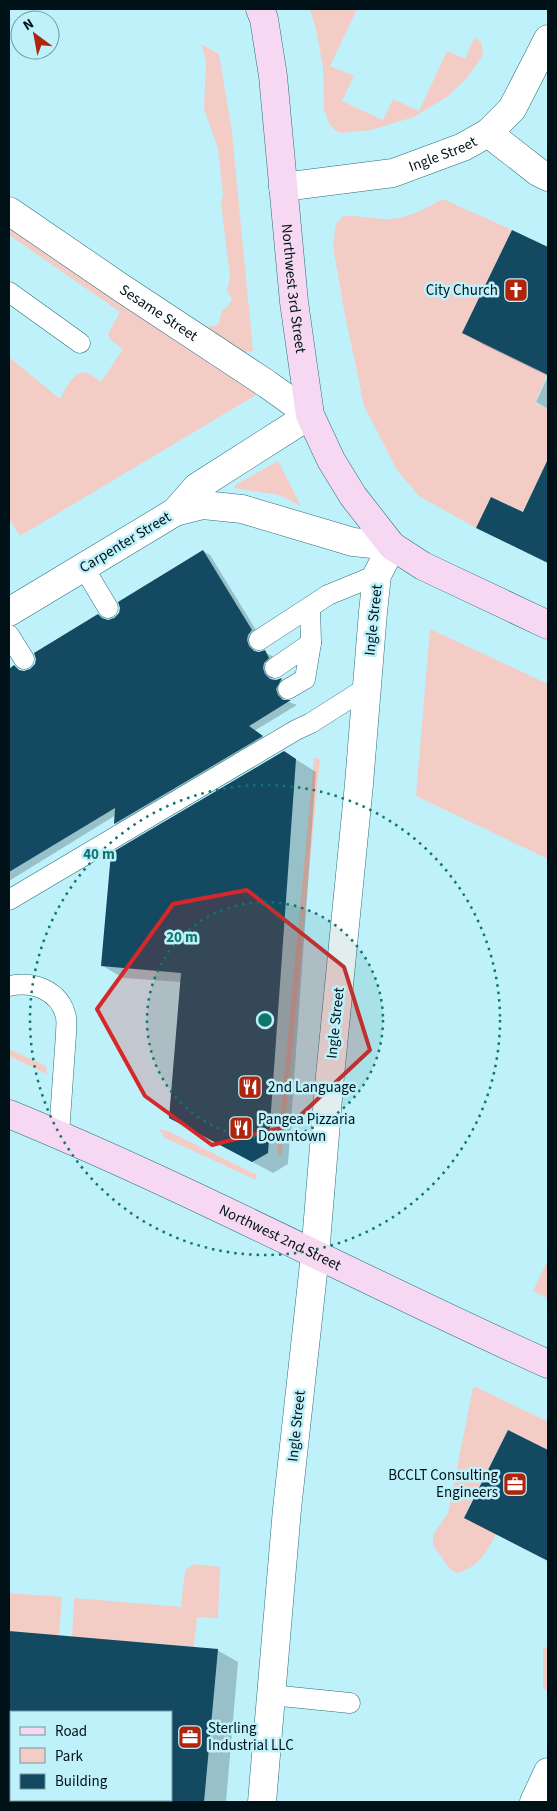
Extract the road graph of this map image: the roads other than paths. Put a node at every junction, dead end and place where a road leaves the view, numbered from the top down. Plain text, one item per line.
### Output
1 (260, 9) edge
2 (548, 39) edge
3 (488, 132) junction
4 (548, 177) edge
5 (283, 187) junction
6 (9, 210) edge
7 (9, 292) edge
8 (80, 343) dead end
9 (310, 415) junction
10 (175, 512) junction
11 (392, 546) junction
12 (84, 568) junction
13 (377, 575) junction
14 (310, 607) junction
15 (108, 608) dead end
16 (9, 612) edge
17 (548, 625) edge
18 (9, 636) edge
19 (259, 640) dead end
20 (311, 643) junction
21 (24, 659) dead end
22 (275, 668) dead end
23 (366, 688) junction
24 (288, 689) dead end
25 (9, 900) edge
26 (9, 986) edge
27 (9, 1114) edge
28 (59, 1134) junction
29 (315, 1254) junction
30 (548, 1364) edge
31 (271, 1696) junction
32 (350, 1703) dead end
33 (548, 1772) edge
34 (262, 1802) edge
35 (534, 1802) edge

1 - 5 main road, Northwest 3rd Street
2 - 3 street, Ingle Street
3 - 4 street
3 - 5 street, Ingle Street
5 - 9 main road, Northwest 3rd Street
6 - 9 street, Sesame Street
7 - 8 lane
9 - 10 street, Carpenter Street
9 - 11 main road, Northwest 3rd Street
10 - 11 street, Northwest 3rd Street
10 - 12 street, Carpenter Street
11 - 13 street, Ingle Street
11 - 17 main road, Northwest 3rd Street
12 - 15 lane
12 - 16 street, Carpenter Street
13 - 14 lane
13 - 23 street, Ingle Street
14 - 19 lane
14 - 20 lane
18 - 21 lane
20 - 22 lane
20 - 24 lane
23 - 25 lane
23 - 29 street, Ingle Street
26 - 28 lane
27 - 28 main road, Northwest 2nd Street
28 - 29 main road, Northwest 2nd Street
29 - 30 main road, Northwest 2nd Street
29 - 31 street, Ingle Street
31 - 32 lane
31 - 34 street, Ingle Street
33 - 35 street

